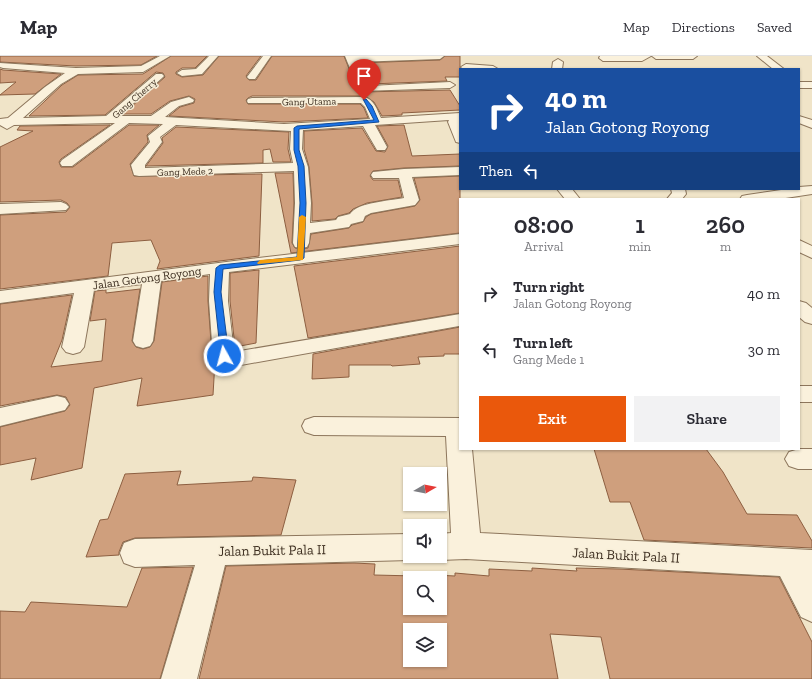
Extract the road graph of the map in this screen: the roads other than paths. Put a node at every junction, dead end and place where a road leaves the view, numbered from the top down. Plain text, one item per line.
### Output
1 (166, 56) edge
2 (214, 56) edge
3 (266, 56) edge
4 (440, 56) edge
5 (647, 56) edge
6 (656, 56) edge
7 (693, 56) edge
8 (761, 56) edge
9 (27, 57) dead end
10 (348, 57) edge
11 (602, 57) edge
12 (1, 65) edge
13 (466, 67) dead end
14 (171, 68) dead end
15 (480, 68) edge
16 (614, 68) dead end
17 (778, 68) edge
18 (202, 69) junction
19 (76, 71) junction
20 (182, 73) dead end
21 (160, 76) dead end
22 (252, 77) dead end
23 (800, 80) edge
24 (450, 85) dead end
25 (800, 85) edge
26 (811, 85) edge
27 (189, 100) dead end
28 (364, 100) junction
29 (252, 101) dead end
30 (458, 116) edge
31 (110, 119) junction
32 (127, 119) junction
33 (800, 119) edge
34 (154, 120) junction
35 (174, 121) junction
36 (0, 122) edge
37 (12, 122) junction
38 (372, 122) junction
39 (812, 124) edge
40 (297, 128) junction
41 (0, 131) edge
42 (459, 136) edge
43 (381, 147) dead end
44 (67, 163) dead end
45 (301, 166) junction
46 (459, 171) edge
47 (404, 173) junction
48 (378, 175) dead end
49 (565, 190) edge
50 (805, 191) edge
51 (572, 198) edge
52 (754, 198) edge
53 (812, 200) edge
54 (61, 206) dead end
55 (0, 210) edge
56 (302, 229) junction
57 (459, 239) edge
58 (800, 246) edge
59 (812, 253) edge
60 (300, 258) junction
61 (220, 268) junction
62 (152, 277) junction
63 (85, 286) junction
64 (0, 297) edge
65 (800, 308) edge
66 (812, 318) edge
67 (459, 320) edge
68 (143, 341) dead end
69 (73, 347) dead end
70 (800, 394) edge
71 (812, 394) edge
72 (57, 404) dead end
73 (0, 417) edge
74 (314, 426) dead end
75 (459, 427) edge
76 (453, 546) edge
77 (403, 547) edge
78 (214, 551) junction
79 (134, 554) dead end
80 (801, 564) edge
81 (812, 606) edge
82 (180, 679) edge

1 - 19 street
2 - 18 street
3 - 22 street
4 - 10 street
5 - 11 street
6 - 7 street
8 - 17 street
9 - 12 street
10 - 24 street
10 - 28 street
11 - 16 street
12 - 19 street
13 - 15 street
14 - 18 street
18 - 20 street
19 - 37 street
21 - 31 street, Gang Cherry
23 - 26 street
25 - 26 street
27 - 34 street
28 - 29 street, Gang Utama
28 - 38 street
30 - 38 street
30 - 42 street
31 - 32 street
31 - 37 street
32 - 34 street
32 - 44 street
33 - 39 street
34 - 35 street
35 - 40 street
35 - 45 street, Gang Mede 2
36 - 37 street
37 - 41 street
38 - 40 street
38 - 43 street
40 - 45 street
45 - 56 street
46 - 47 street
47 - 48 street
47 - 56 street
49 - 51 street
50 - 52 street
50 - 53 street
54 - 55 street
56 - 60 street
57 - 60 street, Jalan Gotong Royong
58 - 59 street
60 - 61 street, Jalan Gotong Royong
61 - 62 street, Jalan Gotong Royong
61 - 67 street
62 - 63 street, Jalan Gotong Royong
62 - 68 street
63 - 64 street, Jalan Gotong Royong
63 - 69 street
65 - 66 street
70 - 71 street
72 - 73 street
74 - 75 street
75 - 76 street
76 - 80 street, Jalan Bukit Pala II
77 - 78 street, Jalan Bukit Pala II
78 - 79 street, Jalan Bukit Pala II
78 - 82 street
80 - 81 street

